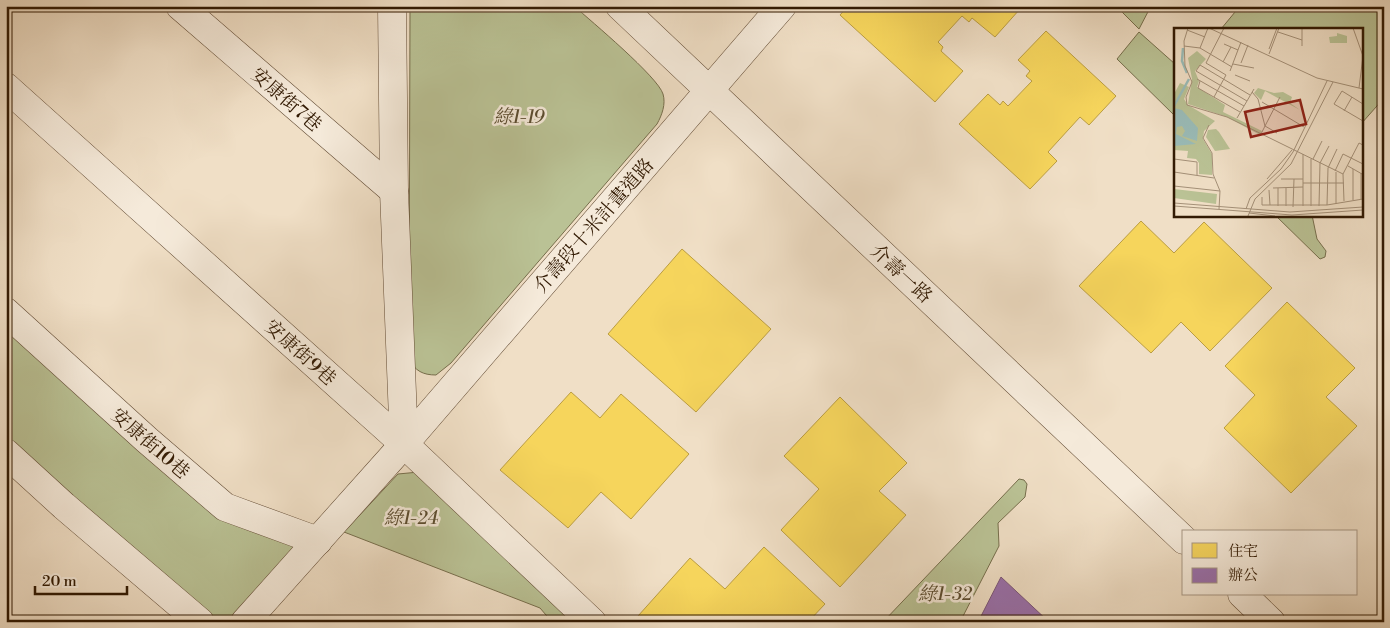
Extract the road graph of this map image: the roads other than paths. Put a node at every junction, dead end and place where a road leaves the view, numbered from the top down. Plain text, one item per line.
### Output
1 (180, 6) edge
2 (392, 6) edge
3 (620, 6) edge
4 (782, 6) edge
5 (6, 87) edge
6 (709, 91) junction
7 (394, 191) junction
8 (6, 312) edge
9 (404, 444) junction
10 (6, 453) edge
11 (1182, 538) edge
12 (318, 541) junction
13 (1244, 596) edge
14 (200, 622) edge
15 (245, 622) edge
16 (592, 622) edge
17 (1271, 622) edge

1 - 7 street, 安康街7巷
2 - 7 street
3 - 6 street, 介壽一路
4 - 6 street, 介壽段十米計畫道路
5 - 9 street, 安康街9巷
6 - 9 street, 介壽段十米計畫道路
6 - 11 street, 介壽一路
7 - 9 street
8 - 12 street, 安康街10巷
9 - 12 street, 介壽段十米計畫道路
9 - 16 street, 安康街9巷
10 - 14 street
12 - 15 street
13 - 17 street

